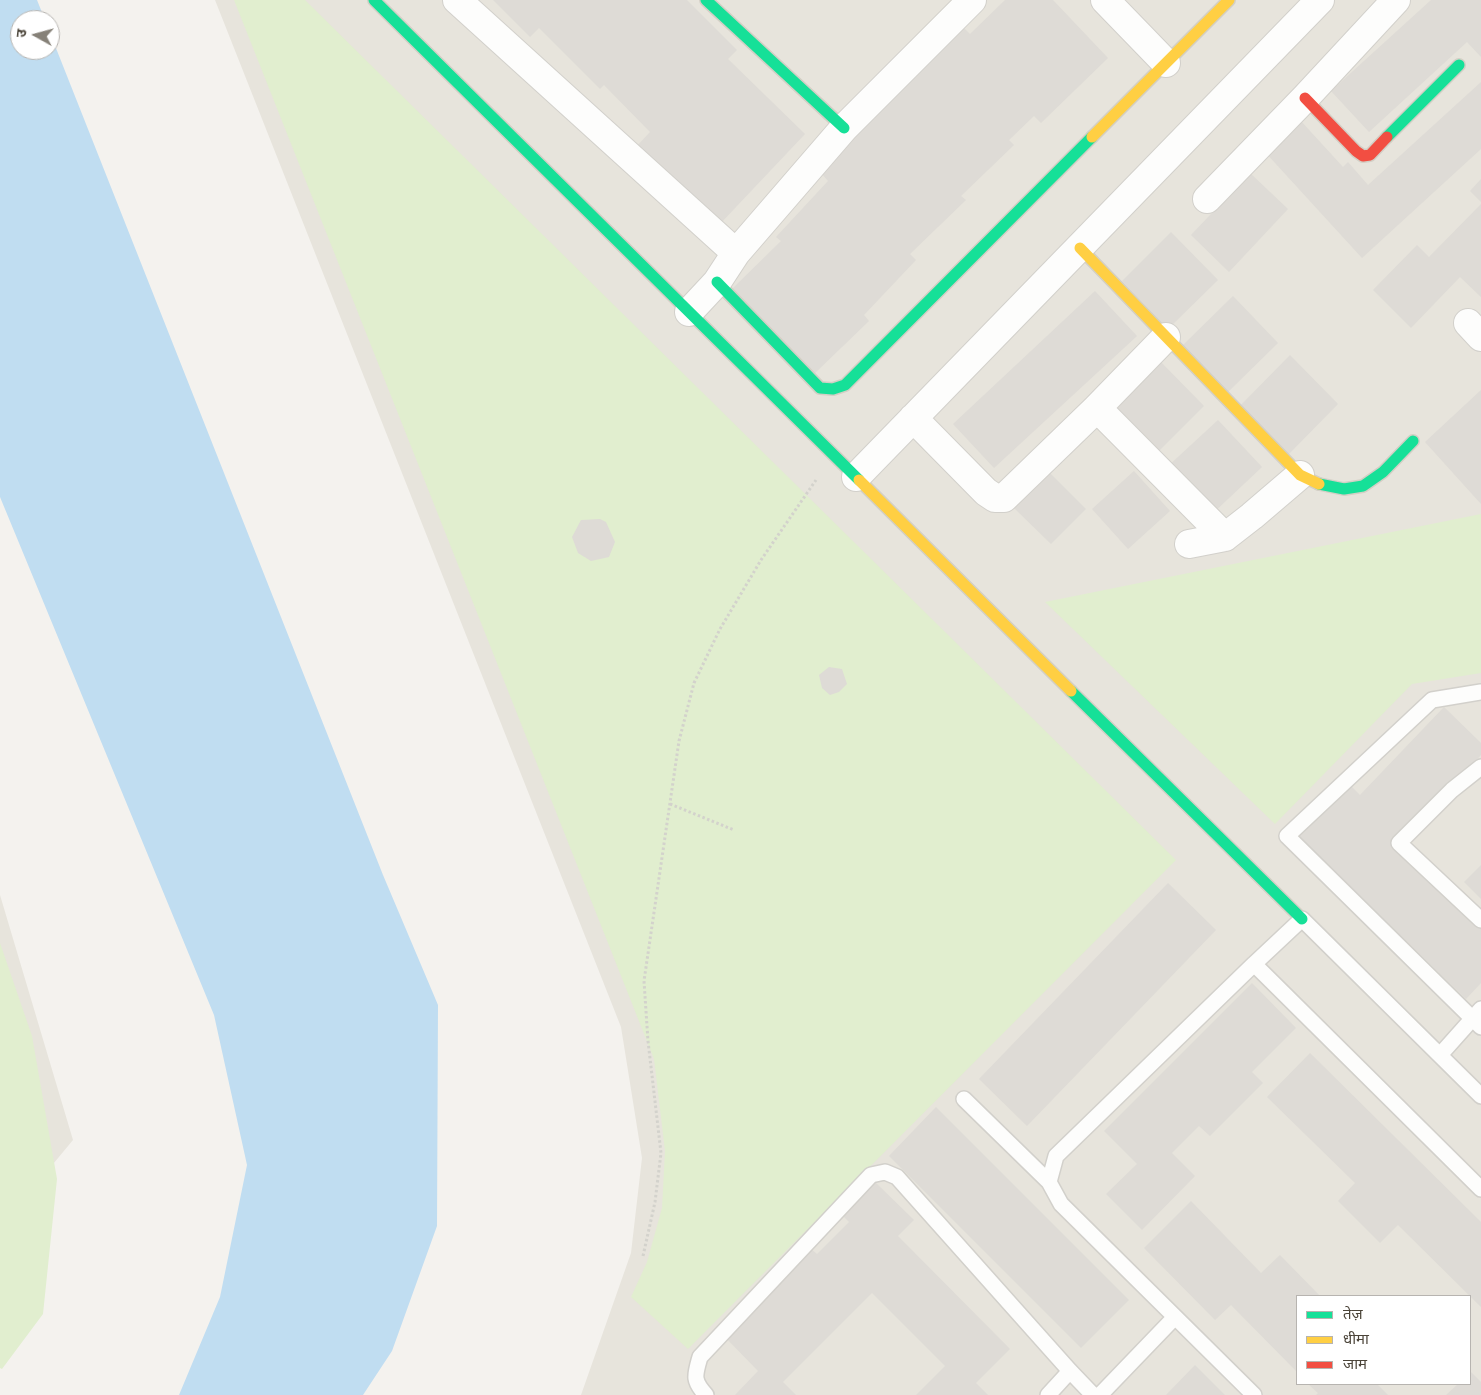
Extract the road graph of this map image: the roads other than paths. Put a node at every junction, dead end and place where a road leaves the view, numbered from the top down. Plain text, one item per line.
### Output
1 (374, 0) edge
2 (457, 0) edge
3 (706, 0) edge
4 (972, 0) edge
5 (1105, 0) edge
6 (1229, 0) edge
7 (1319, 0) edge
8 (1396, 0) edge
9 (1166, 63) junction
10 (1459, 64) dead end
11 (1305, 98) junction
12 (844, 128) junction
13 (1207, 199) dead end
14 (1080, 248) junction
15 (736, 253) junction
16 (717, 282) junction
17 (689, 312) junction
18 (1166, 337) junction
19 (1097, 408) junction
20 (913, 418) junction
21 (1413, 441) dead end
22 (1300, 475) junction
23 (856, 477) junction
24 (1225, 537) junction
25 (1189, 544) dead end
26 (1481, 692) edge
27 (1481, 767) edge
28 (1302, 919) junction
29 (1481, 920) edge
30 (1254, 964) junction
31 (1478, 1018) edge
32 (1440, 1055) junction
33 (1481, 1096) edge
34 (964, 1099) dead end
35 (1049, 1182) junction
36 (1481, 1189) edge
37 (1175, 1317) junction
38 (1070, 1372) junction
39 (706, 1395) edge
40 (1048, 1395) edge
41 (1093, 1395) edge
42 (1100, 1395) edge
43 (1254, 1395) edge

1 - 17 street
2 - 15 street
3 - 12 street
4 - 12 street
5 - 9 street
6 - 9 street
7 - 14 street
8 - 11 street
9 - 16 street
10 - 11 street
11 - 13 street
12 - 15 street
14 - 18 street
14 - 20 street
15 - 16 street
16 - 17 street
17 - 23 street
18 - 19 street
18 - 22 street
19 - 20 street
19 - 24 street
20 - 23 street
21 - 22 street
22 - 24 street
23 - 28 street
24 - 25 street
26 - 31 lane
27 - 29 lane
28 - 30 lane
28 - 32 lane
30 - 35 lane
30 - 36 lane
31 - 32 lane
32 - 33 lane
34 - 35 lane
35 - 37 lane
37 - 42 lane
37 - 43 lane
38 - 39 lane
38 - 40 lane
38 - 41 lane

